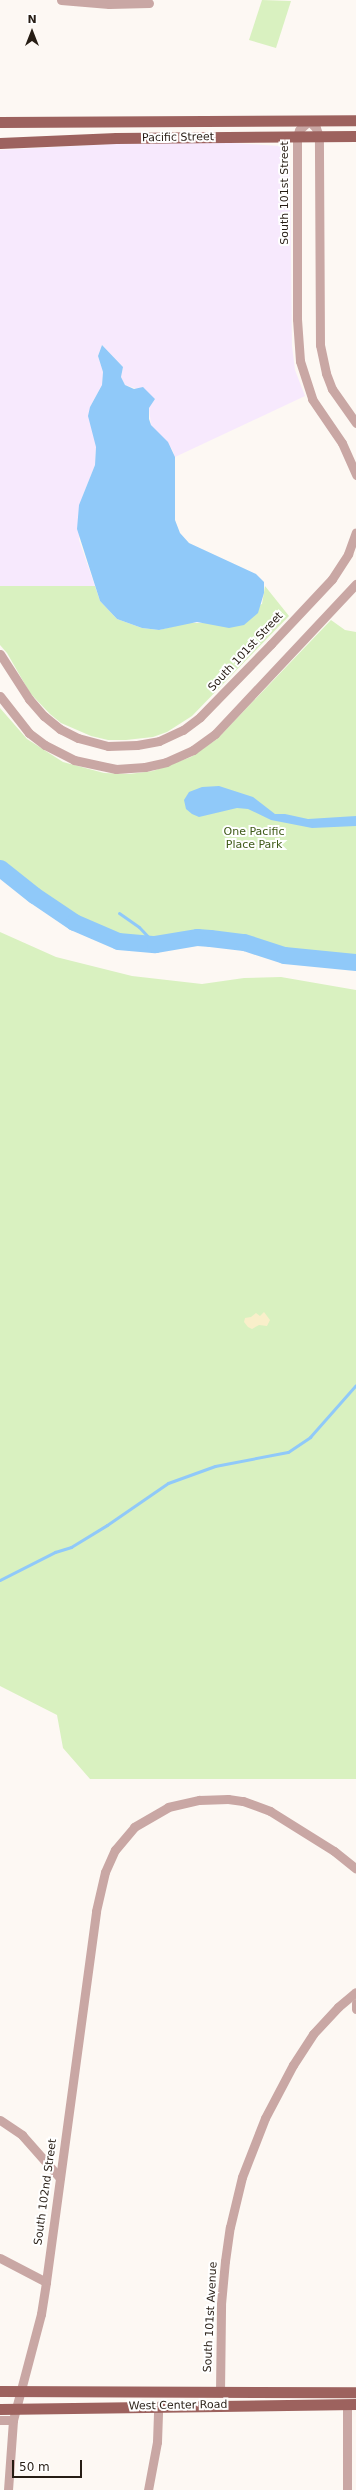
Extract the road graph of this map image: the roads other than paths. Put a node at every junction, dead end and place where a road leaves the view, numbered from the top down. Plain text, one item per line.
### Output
1 (61, 0) edge
2 (150, 3) dead end
3 (356, 120) edge
4 (309, 121) junction
5 (0, 122) edge
6 (319, 136) junction
7 (356, 136) edge
8 (297, 137) junction
9 (0, 143) edge
10 (356, 423) edge
11 (356, 475) edge
12 (356, 532) edge
13 (356, 584) edge
14 (0, 654) edge
15 (0, 696) edge
16 (356, 1869) edge
17 (356, 1992) edge
18 (356, 2003) edge
19 (356, 2009) edge
20 (0, 2120) edge
21 (60, 2178) junction
22 (0, 2258) edge
23 (46, 2282) junction
24 (0, 2391) edge
25 (21, 2391) junction
26 (220, 2392) junction
27 (356, 2392) edge
28 (352, 2404) edge
29 (158, 2406) junction
30 (0, 2409) edge
31 (14, 2414) junction
32 (0, 2420) edge
33 (8, 2490) edge
34 (148, 2490) edge
35 (347, 2490) edge

1 - 2 street
3 - 4 main road, Pacific Street
4 - 5 main road, Pacific Street
4 - 6 street
4 - 8 street, South 101st Street
6 - 7 main road, Pacific Street
6 - 8 main road, Pacific Street
6 - 10 street
8 - 9 main road, Pacific Street
8 - 11 street, South 101st Street
12 - 14 street, South 101st Street
13 - 15 street
16 - 21 street, South 102nd Street
17 - 26 street, South 101st Avenue
18 - 19 street
20 - 21 street
21 - 23 street, South 102nd Street
22 - 23 street
23 - 25 street, South 102nd Street
24 - 25 main road, West Center Road
25 - 26 main road, West Center Road
25 - 31 street, South 102nd Street
26 - 27 main road, West Center Road
28 - 29 main road, West Center Road
28 - 35 street
29 - 31 main road, West Center Road
29 - 34 street
30 - 31 main road, West Center Road
31 - 32 street
31 - 33 street, South 102nd Street

